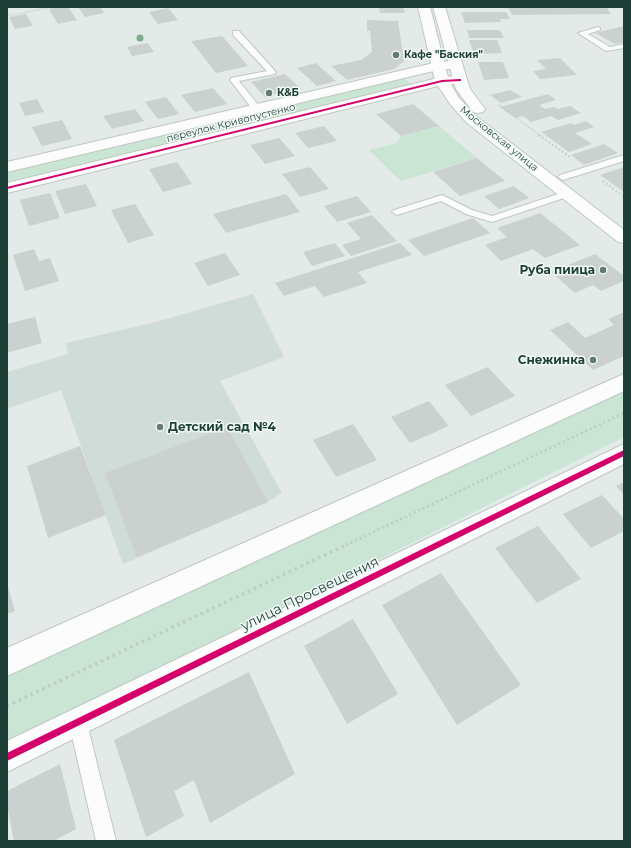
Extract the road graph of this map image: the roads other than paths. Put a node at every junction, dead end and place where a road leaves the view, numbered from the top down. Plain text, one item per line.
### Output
1 (424, 7) edge
2 (439, 7) edge
3 (598, 29) dead end
4 (236, 33) dead end
5 (624, 46) edge
6 (455, 65) junction
7 (438, 66) junction
8 (460, 80) junction
9 (442, 81) junction
10 (256, 108) junction
11 (624, 158) edge
12 (7, 167) edge
13 (563, 177) junction
14 (7, 188) edge
15 (567, 194) junction
16 (397, 212) dead end
17 (624, 223) edge
18 (624, 238) edge
19 (624, 382) edge
20 (624, 453) edge
21 (7, 662) edge
22 (78, 723) junction
23 (7, 757) edge
24 (106, 841) edge

1 - 7 street, Московская улица
2 - 6 street, Московская улица
3 - 5 lane
4 - 10 lane
6 - 7 street, переулок Кривопустенко
6 - 8 street, Московская улица
7 - 9 street, Московская улица
7 - 10 street, переулок Кривопустенко
8 - 9 street, переулок Кривопустенко
8 - 13 street, Московская улица
9 - 14 street, переулок Кривопустенко
9 - 15 street, Московская улица
10 - 12 street, переулок Кривопустенко
11 - 13 lane
13 - 17 street, Московская улица
15 - 16 lane
15 - 18 street, Московская улица
19 - 21 street
20 - 22 street, улица Просвещения
22 - 23 street, улица Просвещения
22 - 24 lane

